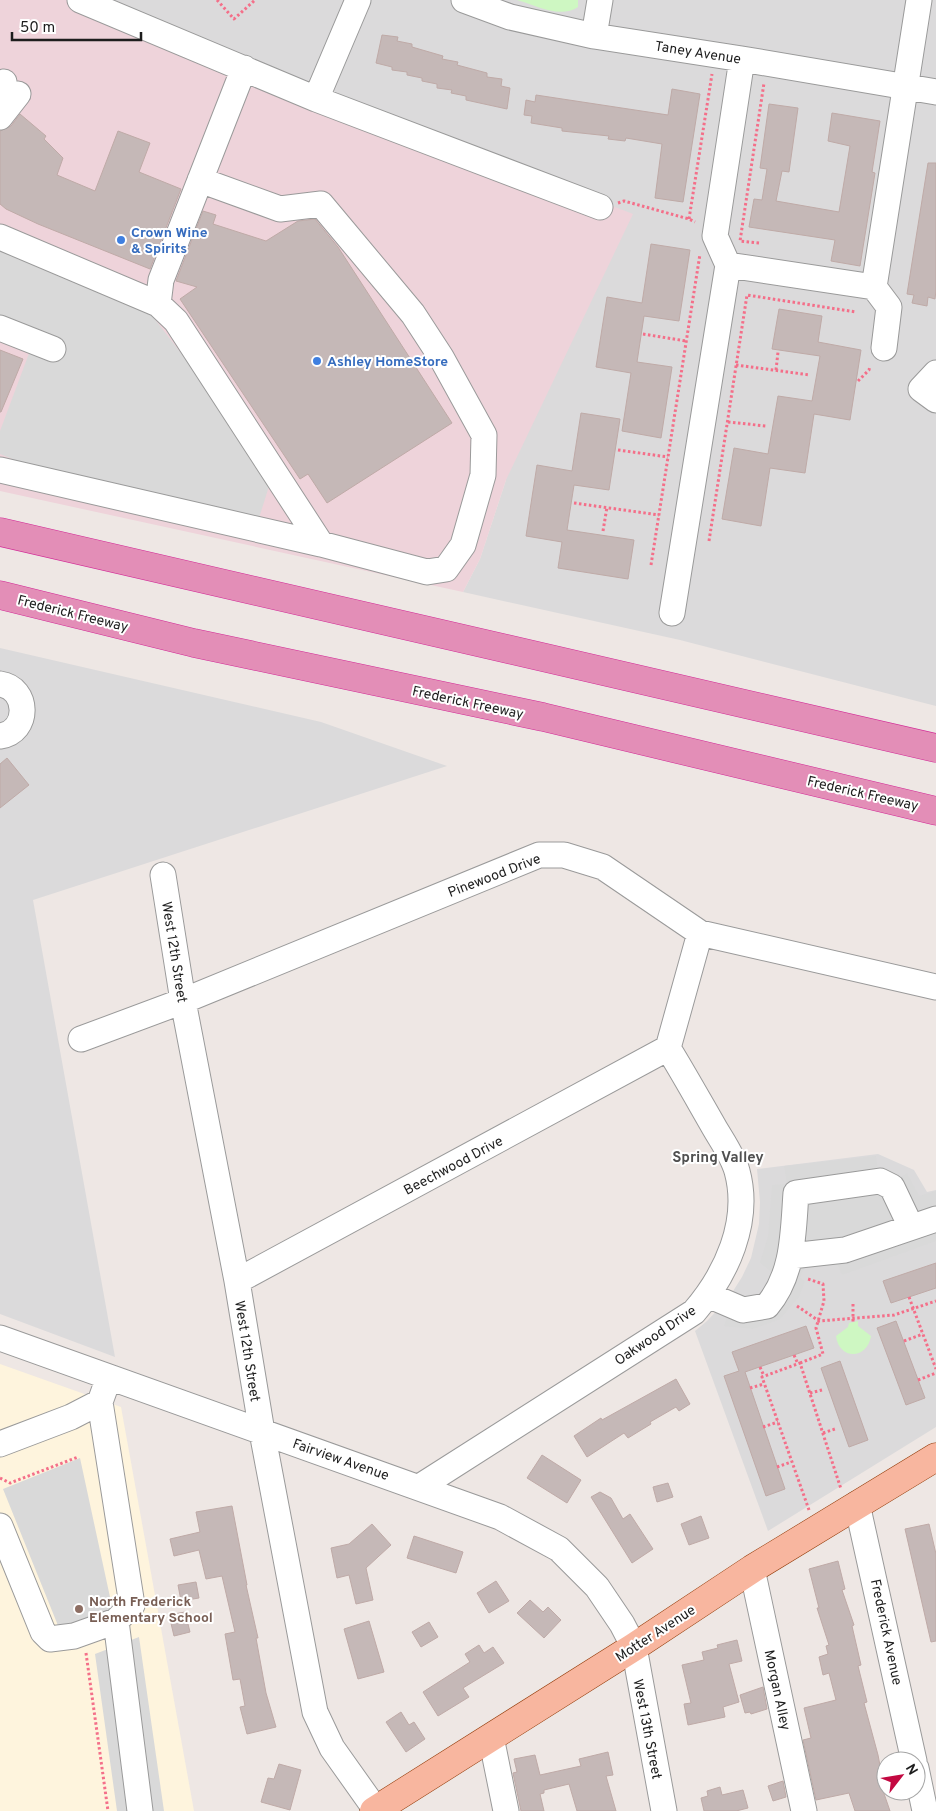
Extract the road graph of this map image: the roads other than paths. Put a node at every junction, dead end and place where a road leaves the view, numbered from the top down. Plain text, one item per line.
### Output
1 (80, 0) edge
2 (358, 0) edge
3 (464, 0) edge
4 (600, 0) edge
5 (919, 0) edge
6 (594, 36) junction
7 (742, 58) junction
8 (244, 68) junction
9 (905, 86) junction
10 (7, 88) edge
11 (936, 92) edge
12 (316, 99) junction
13 (0, 117) edge
14 (200, 180) junction
15 (600, 207) road end
16 (0, 237) edge
17 (728, 265) junction
18 (874, 287) junction
19 (158, 304) junction
20 (0, 328) edge
21 (53, 349) dead end
22 (877, 357) road end
23 (936, 373) edge
24 (936, 400) edge
25 (0, 470) edge
26 (0, 532) edge
27 (322, 544) junction
28 (0, 594) edge
29 (672, 613) dead end
30 (0, 684) edge
31 (0, 736) edge
32 (899, 739) junction
33 (936, 742) edge
34 (936, 748) edge
35 (936, 811) edge
36 (163, 875) dead end
37 (700, 933) junction
38 (936, 987) edge
39 (182, 1001) junction
40 (81, 1039) dead end
41 (668, 1048) junction
42 (936, 1219) edge
43 (911, 1228) junction
44 (790, 1256) junction
45 (237, 1281) junction
46 (708, 1295) junction
47 (0, 1338) edge
48 (109, 1377) junction
49 (100, 1402) junction
50 (262, 1432) junction
51 (0, 1444) edge
52 (936, 1457) edge
53 (421, 1486) junction
54 (850, 1498) junction
55 (0, 1526) edge
56 (752, 1569) junction
57 (116, 1622) junction
58 (634, 1648) junction
59 (491, 1737) junction
60 (912, 1751) edge
61 (375, 1810) edge
62 (140, 1811) edge
63 (506, 1811) edge
64 (664, 1811) edge
65 (804, 1811) edge

1 - 8 street
2 - 12 street
3 - 6 street, Taney Avenue
4 - 6 street
5 - 9 street
6 - 7 street, Taney Avenue
7 - 9 street, Taney Avenue
7 - 17 street
8 - 12 street
8 - 14 street
9 - 11 street, Taney Avenue
9 - 18 street
10 - 13 street
12 - 15 street
14 - 19 street
14 - 27 street
16 - 19 street
17 - 18 street
17 - 29 street
18 - 22 street
19 - 27 street
20 - 21 street
23 - 24 street
25 - 27 street
26 - 32 highway
28 - 35 highway, Frederick Freeway
30 - 31 street
32 - 33 highway
32 - 34 highway
36 - 39 street, West 12th Street
37 - 38 street, Pinewood Drive
37 - 39 street, Pinewood Drive
37 - 41 street
39 - 40 street, Pinewood Drive
39 - 45 street, West 12th Street
41 - 45 street, Beechwood Drive
41 - 46 street, Oakwood Drive
42 - 43 street
43 - 44 street
43 - 44 street
44 - 46 street
45 - 50 street, West 12th Street
46 - 53 street, Oakwood Drive
47 - 48 street, Fairview Avenue
48 - 49 street
48 - 50 street, Fairview Avenue
49 - 51 street
49 - 57 street
50 - 53 street, Fairview Avenue
50 - 61 street, West 12th Street
52 - 54 main road, Motter Avenue
53 - 58 street, Fairview Avenue
54 - 56 main road, Motter Avenue
54 - 60 street, Frederick Avenue
55 - 57 street
56 - 58 main road, Motter Avenue
56 - 65 street, Morgan Alley
57 - 62 street
58 - 59 main road, Motter Avenue
58 - 64 street, West 13th Street
59 - 61 main road, Motter Avenue
59 - 63 street

